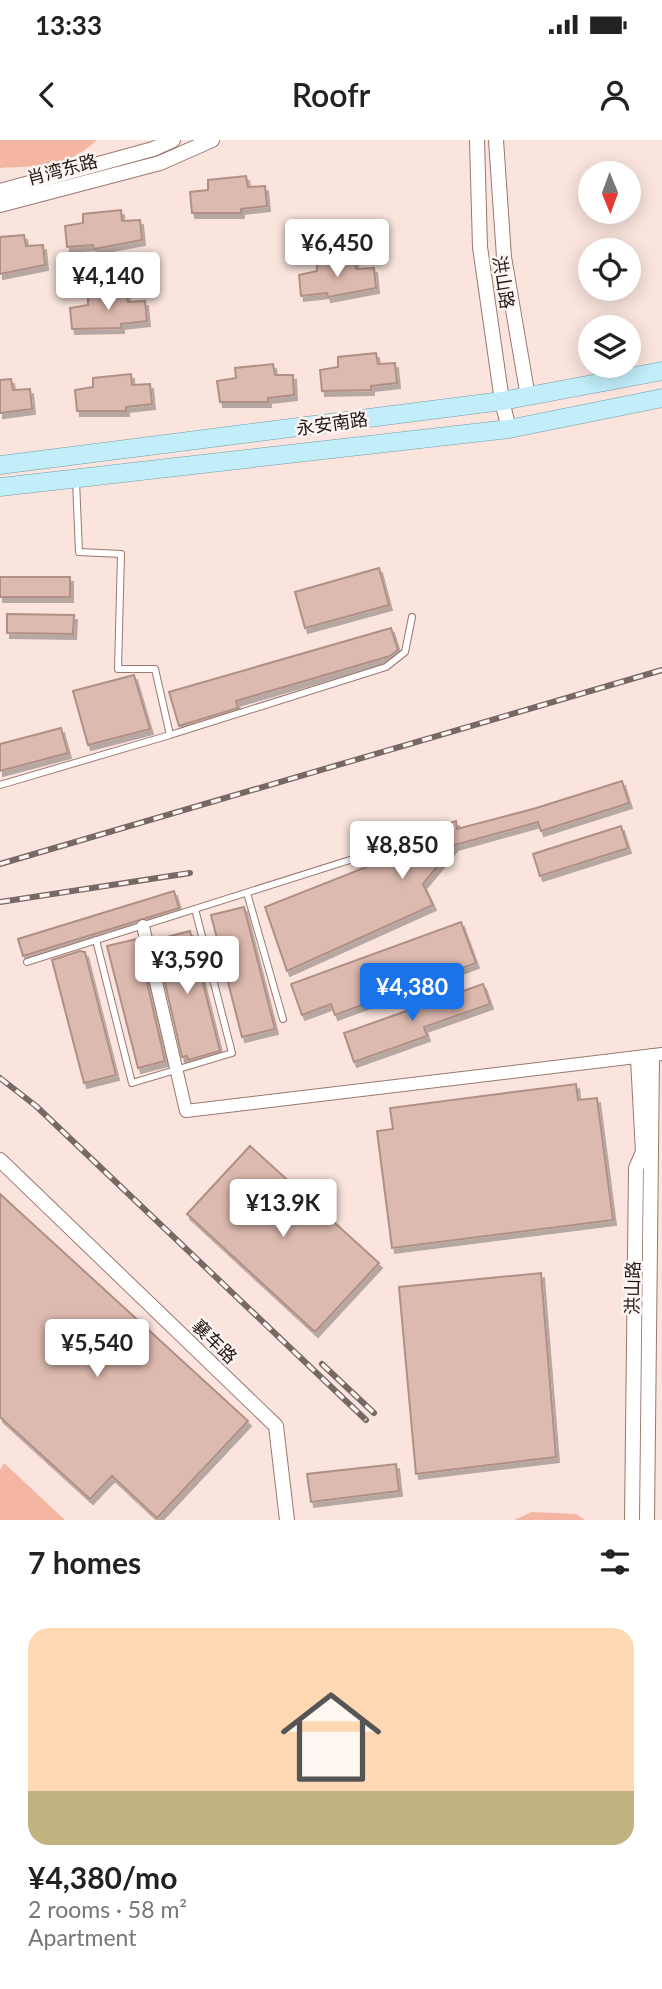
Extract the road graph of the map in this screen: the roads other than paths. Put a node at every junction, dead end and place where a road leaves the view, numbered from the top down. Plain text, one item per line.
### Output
1 (173, 140) edge
2 (212, 140) edge
3 (477, 140) edge
4 (496, 140) edge
5 (0, 191) edge
6 (0, 205) edge
7 (662, 371) edge
8 (528, 397) junction
9 (662, 398) edge
10 (502, 401) junction
11 (509, 429) junction
12 (0, 465) edge
13 (76, 479) junction
14 (0, 487) edge
15 (412, 617) dead end
16 (170, 735) junction
17 (0, 785) edge
18 (391, 847) dead end
19 (247, 892) junction
20 (195, 909) junction
21 (143, 926) junction
22 (96, 940) junction
23 (27, 962) dead end
24 (282, 1019) dead end
25 (651, 1056) edge
26 (177, 1070) junction
27 (0, 1160) edge
28 (655, 1464) edge
29 (633, 1475) junction
30 (287, 1520) edge
31 (632, 1520) edge
32 (647, 1520) edge

1 - 5 street, 肖湾东路
2 - 6 street, 肖湾东路
3 - 10 street, 洪山路
4 - 8 street, 洪山路
7 - 8 main road, 永安南路
8 - 10 main road, 永安南路
9 - 11 main road, 永安南路
10 - 11 street, 洪山路
10 - 12 main road, 永安南路
11 - 13 main road, 永安南路
13 - 14 main road, 永安南路
13 - 16 lane
15 - 16 lane
16 - 17 lane
18 - 19 lane
19 - 20 lane
19 - 24 lane
20 - 21 lane
20 - 26 lane
21 - 22 lane
21 - 26 street
22 - 23 lane
22 - 26 lane
25 - 26 street
25 - 28 street, 洪山路
25 - 29 street
27 - 30 street, 襄车路
28 - 29 street
28 - 32 street, 洪山路
29 - 31 street

